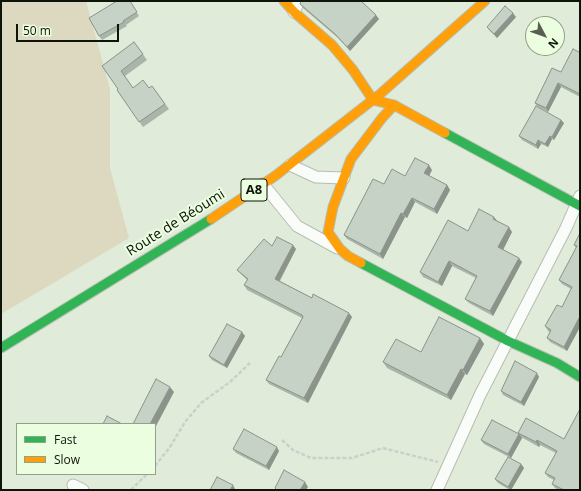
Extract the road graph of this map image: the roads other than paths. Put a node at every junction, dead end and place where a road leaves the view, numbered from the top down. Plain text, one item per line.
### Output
1 (284, 1) edge
2 (298, 1) edge
3 (485, 1) edge
4 (294, 12) junction
5 (373, 100) junction
6 (394, 105) junction
7 (290, 164) junction
8 (344, 178) junction
9 (263, 184) junction
10 (579, 202) edge
11 (340, 249) junction
12 (508, 341) junction
13 (1, 348) edge
14 (580, 377) edge
15 (437, 490) edge

1 - 4 street
2 - 4 street
3 - 5 street, Route de Béoumi / A8
4 - 5 street
5 - 6 street
5 - 7 street, Route de Béoumi / A8
6 - 8 street
6 - 10 street
7 - 8 street
7 - 9 street, Route de Béoumi / A8
8 - 11 street
9 - 11 street
9 - 13 street, Route de Béoumi / A8
10 - 12 street
11 - 12 street
12 - 14 street
12 - 15 street

